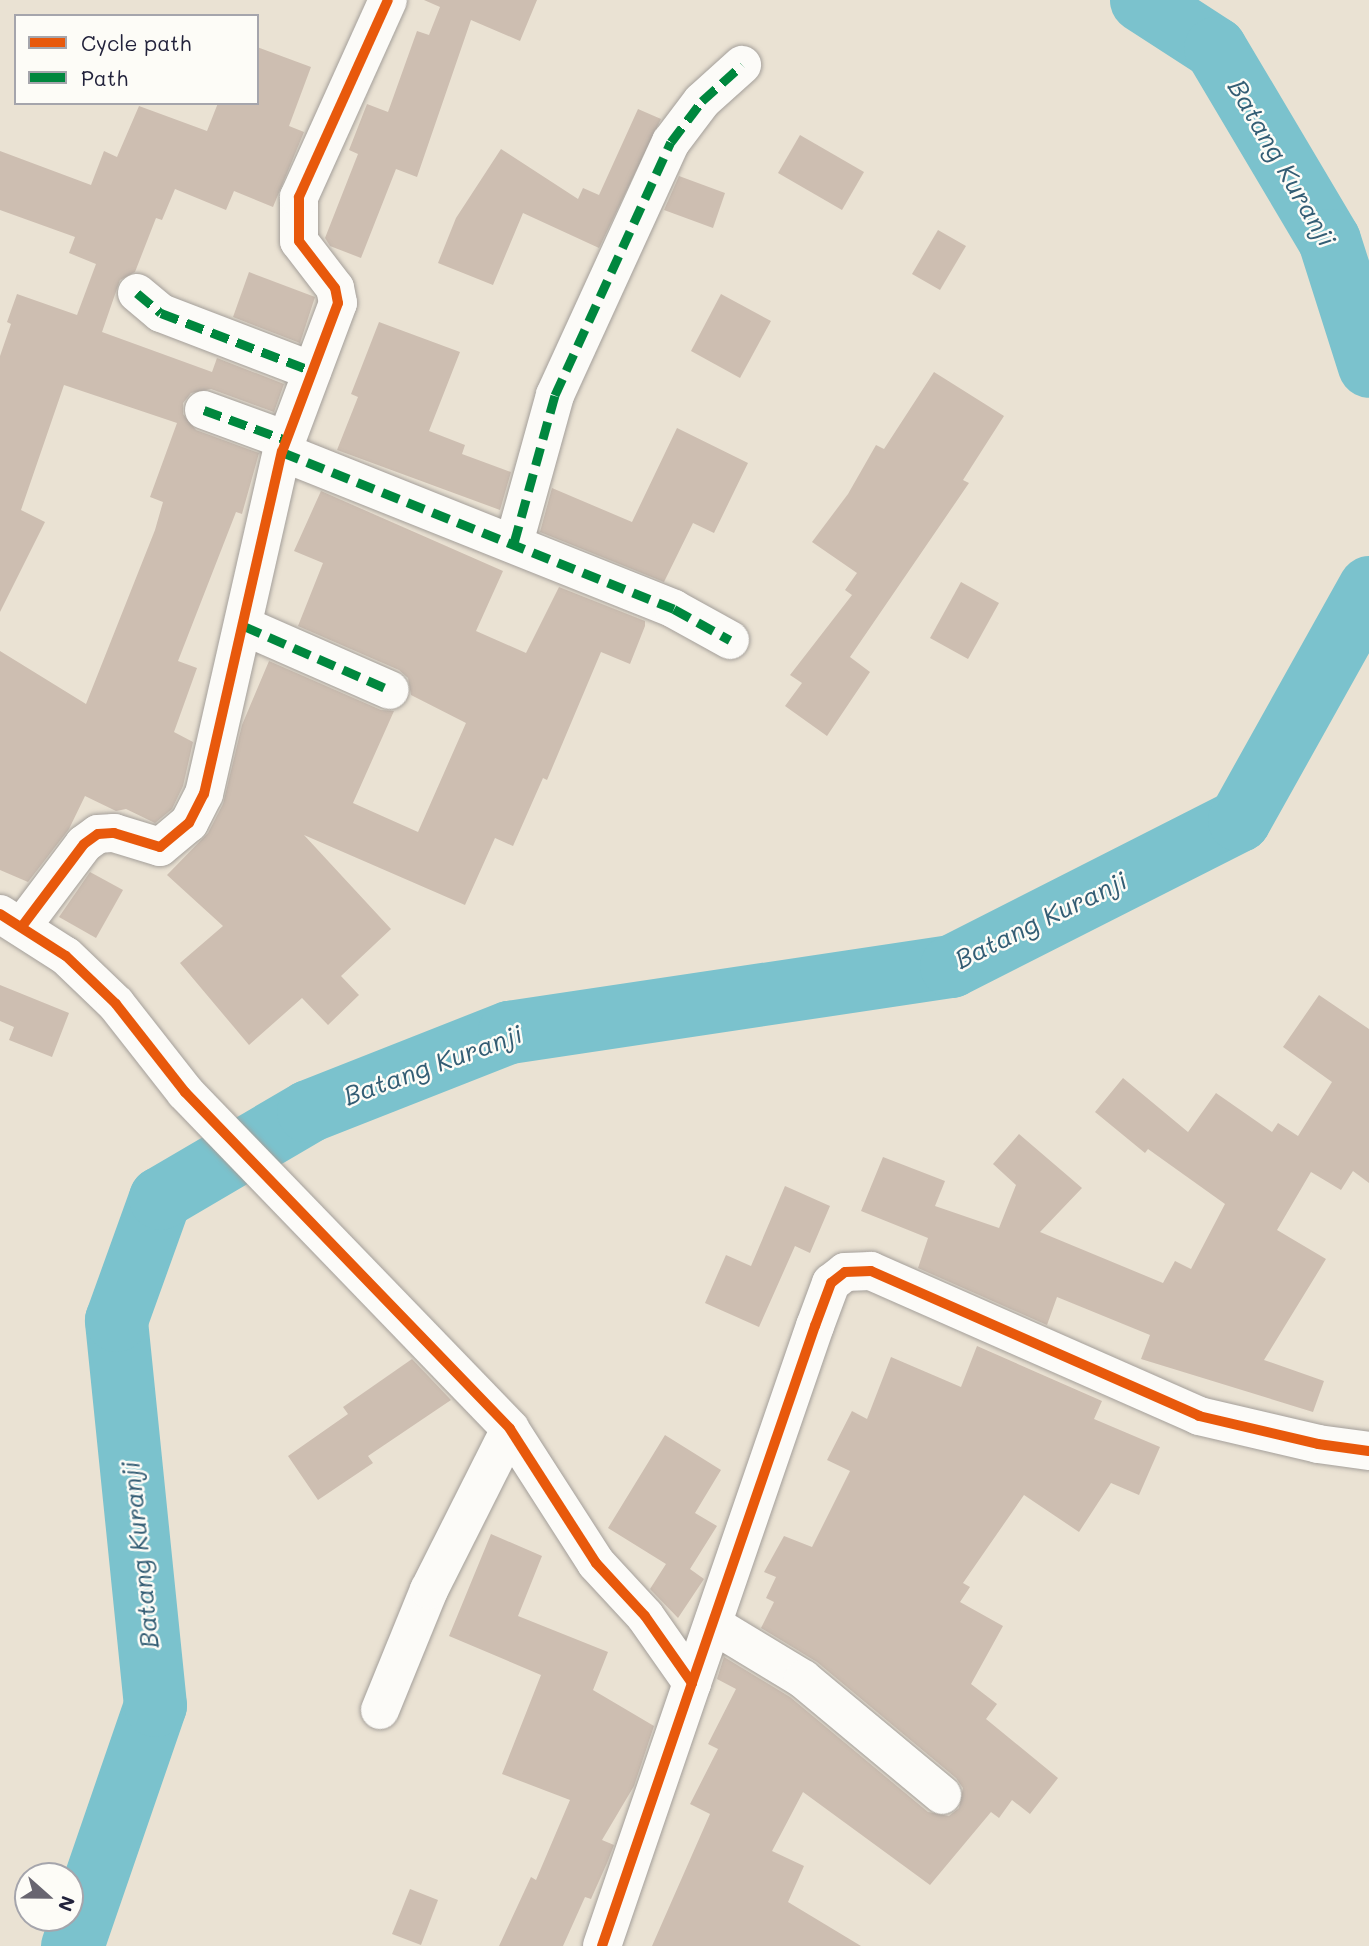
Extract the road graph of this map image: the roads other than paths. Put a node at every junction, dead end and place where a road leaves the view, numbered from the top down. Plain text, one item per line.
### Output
1 (388, 0) edge
2 (743, 65) dead end
3 (137, 293) dead end
4 (312, 370) junction
5 (204, 410) dead end
6 (284, 446) junction
7 (514, 542) junction
8 (244, 626) junction
9 (730, 640) dead end
10 (390, 690) dead end
11 (12, 920) edge
12 (510, 1429) junction
13 (1369, 1451) edge
14 (714, 1625) junction
15 (692, 1683) junction
16 (380, 1710) dead end
17 (942, 1796) dead end
18 (602, 1946) edge

1 - 4 street
2 - 7 street
3 - 4 street
4 - 6 street
5 - 6 street
6 - 7 street
6 - 8 street
7 - 9 street
8 - 10 street
8 - 11 street
11 - 12 street
12 - 15 street
12 - 16 street
13 - 14 street
14 - 15 street
14 - 17 street
15 - 18 street

